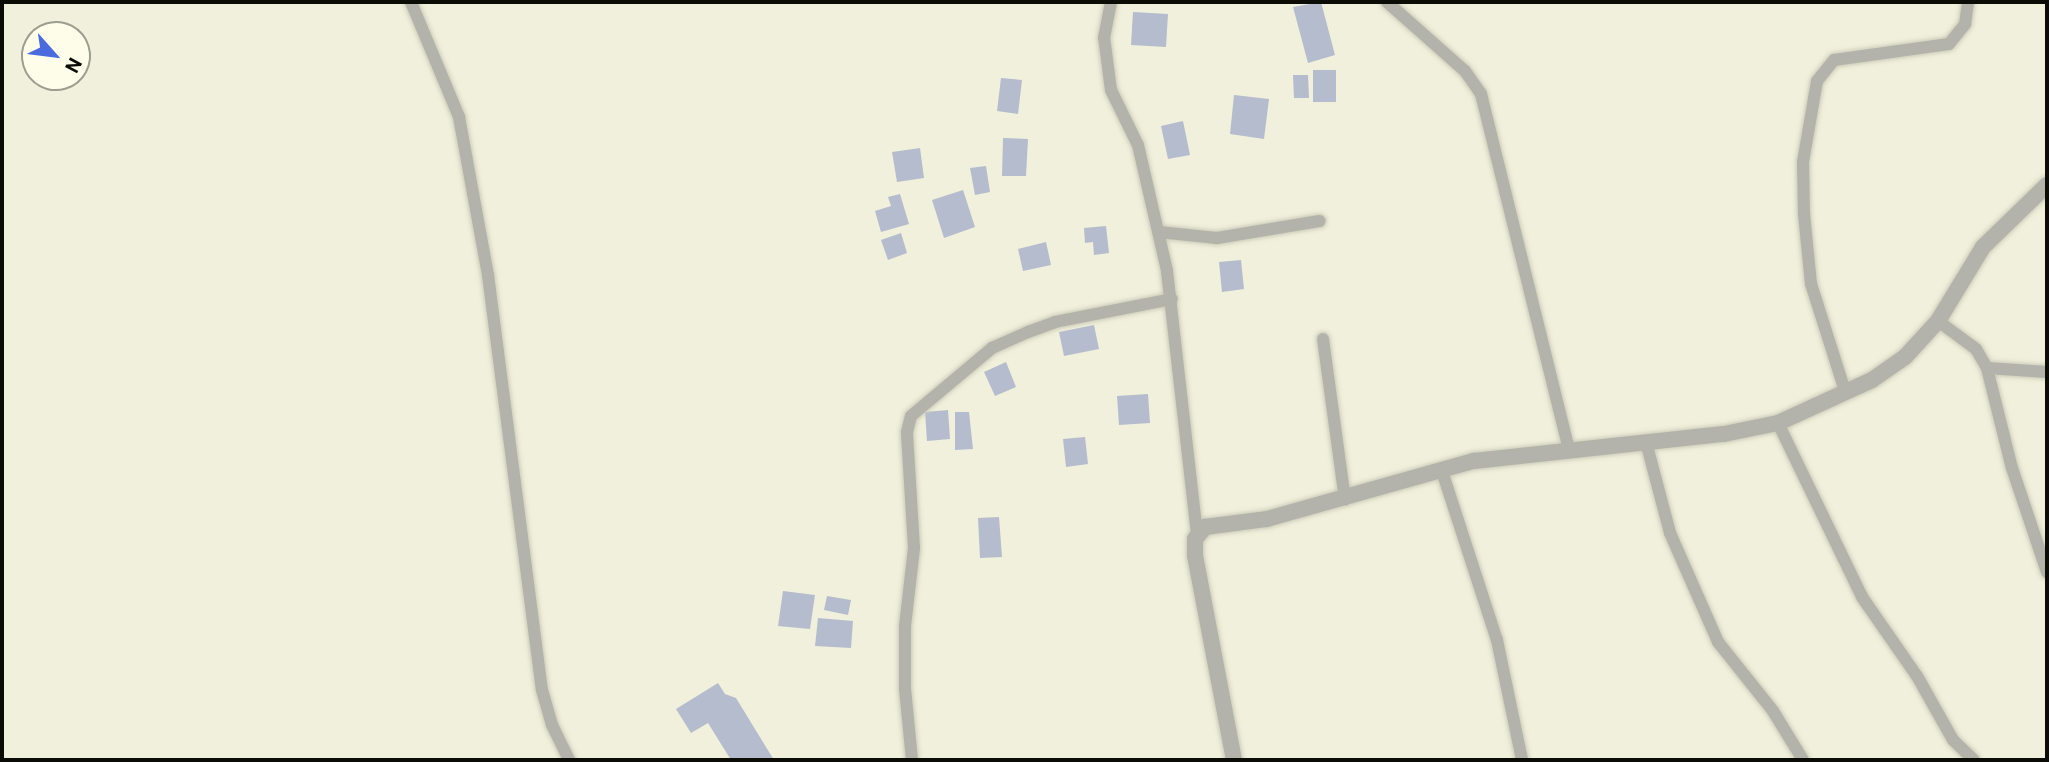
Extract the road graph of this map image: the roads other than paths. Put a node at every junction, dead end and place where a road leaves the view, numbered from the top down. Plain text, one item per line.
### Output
1 (411, 2) edge
2 (1111, 2) edge
3 (1387, 2) edge
4 (1968, 2) edge
5 (2047, 185) edge
6 (1320, 221) dead end
7 (1159, 232) junction
8 (1172, 299) junction
9 (1938, 321) junction
10 (1323, 339) dead end
11 (1987, 368) junction
12 (2047, 372) edge
13 (1845, 391) junction
14 (1778, 423) junction
15 (1646, 442) junction
16 (1569, 449) junction
17 (1442, 471) junction
18 (1345, 499) junction
19 (1197, 536) junction
20 (2047, 572) edge
21 (569, 760) edge
22 (912, 760) edge
23 (1234, 760) edge
24 (1522, 760) edge
25 (1803, 760) edge
26 (1974, 760) edge

1 - 21 street
2 - 7 street
3 - 16 street
4 - 13 street
5 - 9 street
6 - 7 street
7 - 8 street
8 - 19 street
8 - 22 street
9 - 11 street
9 - 13 street
10 - 18 street
11 - 12 street
11 - 20 street
13 - 14 street
14 - 15 street
14 - 26 street
15 - 16 street
15 - 25 street
16 - 17 street
17 - 18 street
17 - 24 street
18 - 19 street
19 - 23 street

